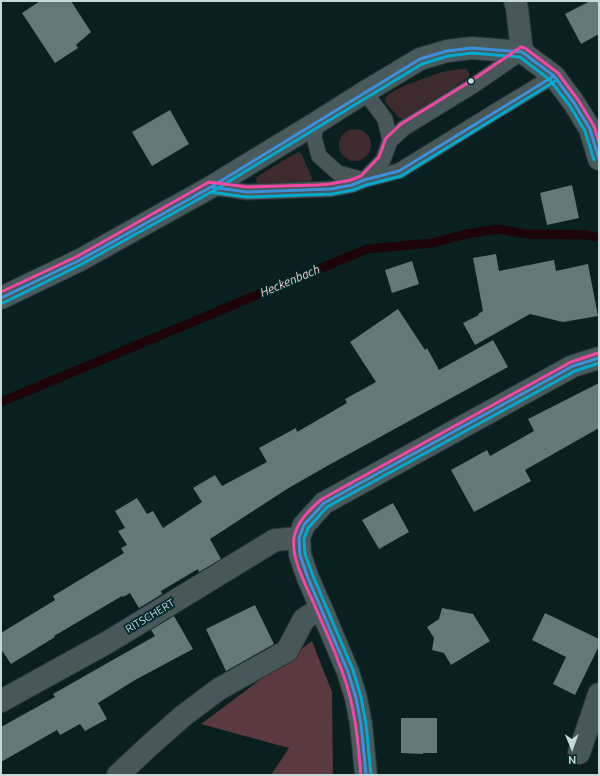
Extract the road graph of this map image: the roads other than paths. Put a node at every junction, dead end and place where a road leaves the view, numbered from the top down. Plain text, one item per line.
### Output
1 (516, 1) edge
2 (522, 52) junction
3 (554, 76) junction
4 (365, 92) junction
5 (316, 123) junction
6 (390, 141) junction
7 (599, 159) edge
8 (364, 180) junction
9 (211, 187) junction
10 (1, 298) edge
11 (599, 358) edge
12 (299, 538) junction
13 (321, 608) junction
14 (599, 694) edge
15 (1, 701) edge
16 (579, 753) dead end
17 (118, 775) edge
18 (366, 775) edge

1 - 2 street
2 - 3 main road
2 - 4 main road
2 - 6 lane
3 - 7 main road
3 - 8 lane
4 - 5 main road
4 - 6 lane
5 - 8 lane
5 - 9 main road
6 - 8 lane
8 - 9 lane
9 - 10 main road
11 - 12 main road
12 - 13 main road
12 - 15 street, RITSCHERT
13 - 17 street
13 - 18 main road
14 - 16 street

